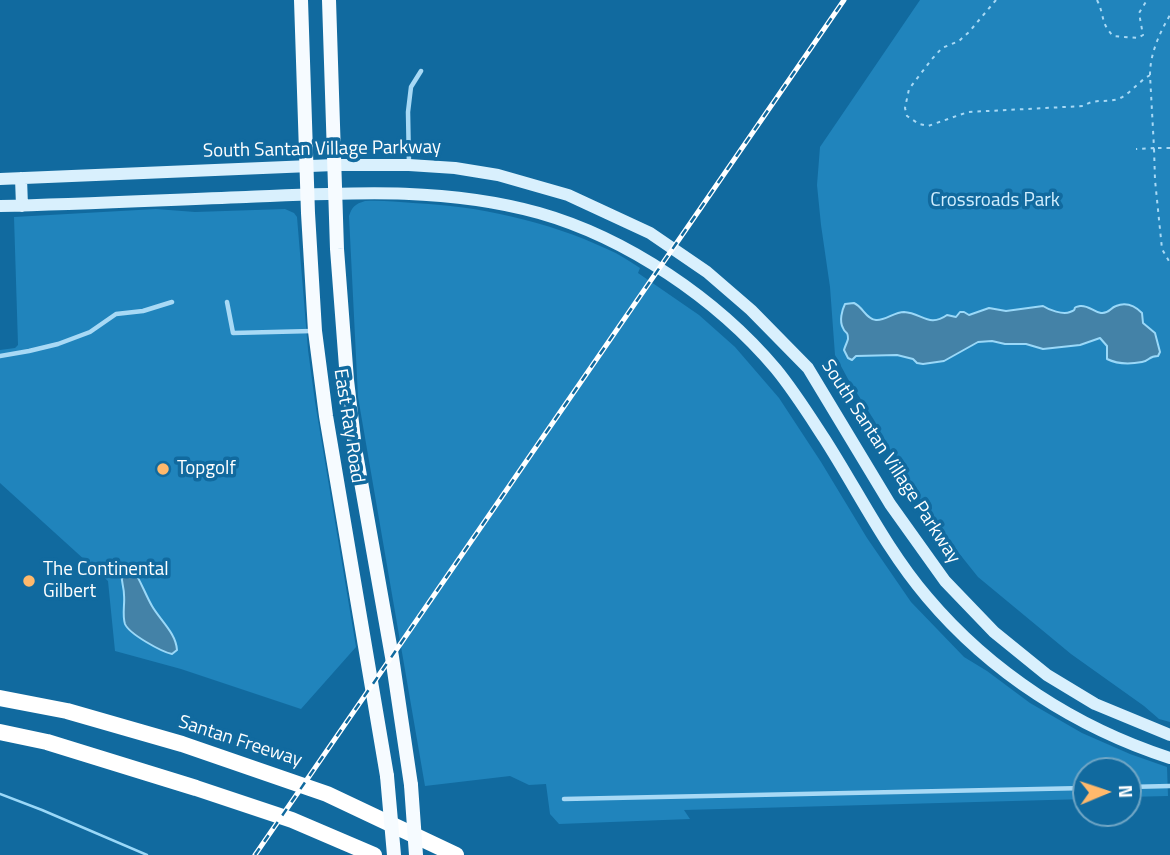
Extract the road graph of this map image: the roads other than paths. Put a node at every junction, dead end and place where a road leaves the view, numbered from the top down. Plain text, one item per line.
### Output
1 (301, 0) edge
2 (329, 0) edge
3 (421, 71) dead end
4 (334, 165) junction
5 (409, 165) junction
6 (308, 167) junction
7 (21, 178) junction
8 (0, 179) edge
9 (335, 193) junction
10 (308, 194) junction
11 (0, 206) edge
12 (22, 206) junction
13 (172, 302) dead end
14 (228, 302) dead end
15 (315, 331) junction
16 (0, 356) edge
17 (0, 698) edge
18 (0, 732) edge
19 (1170, 735) edge
20 (1170, 758) edge
21 (1170, 786) edge
22 (1142, 787) edge
23 (1072, 788) edge
24 (564, 799) dead end
25 (374, 855) edge
26 (394, 855) edge
27 (416, 855) edge
28 (456, 855) edge

1 - 6 main road, East Ray Road
2 - 4 main road, East Ray Road
3 - 5 lane
4 - 5 main road, South Santan Village Parkway
4 - 6 main road, South Santan Village Parkway
4 - 9 main road, East Ray Road
5 - 19 main road, South Santan Village Parkway
6 - 7 main road, South Santan Village Parkway
6 - 10 main road, East Ray Road
7 - 8 main road, South Santan Village Parkway
7 - 12 main road
9 - 10 main road
9 - 20 main road
9 - 27 main road, East Ray Road, bridge
10 - 12 main road
10 - 15 main road, East Ray Road
11 - 12 main road
13 - 16 lane
14 - 15 lane
15 - 26 main road, East Ray Road, bridge
17 - 28 highway, Santan Freeway
18 - 25 highway
21 - 22 lane
23 - 24 lane

